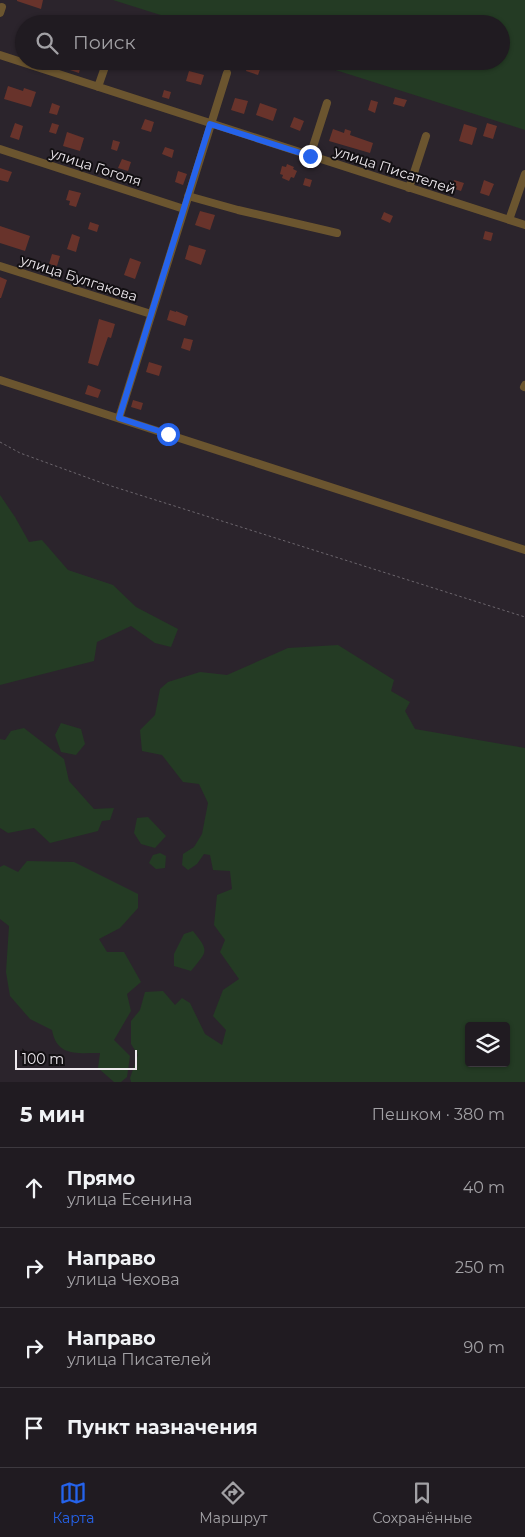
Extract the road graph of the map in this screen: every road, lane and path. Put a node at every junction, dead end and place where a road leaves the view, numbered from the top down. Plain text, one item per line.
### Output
1 (0, 55) edge
2 (15, 60) edge
3 (46, 70) edge
4 (104, 70) edge
5 (227, 73) dead end
6 (98, 87) junction
7 (327, 103) dead end
8 (210, 124) junction
9 (426, 136) dead end
10 (0, 149) edge
11 (310, 156) junction
12 (525, 174) edge
13 (410, 188) junction
14 (188, 196) junction
15 (184, 209) junction
16 (509, 220) junction
17 (525, 225) edge
18 (337, 232) dead end
19 (0, 266) edge
20 (151, 314) junction
21 (0, 380) edge
22 (119, 418) junction
23 (0, 442) edge
24 (525, 550) edge
25 (525, 617) edge

1 - 2 street, улица Писателей
3 - 6 street, улица Писателей
4 - 6 street
5 - 8 street
6 - 8 street, улица Писателей
7 - 11 street
8 - 11 street, улица Писателей
8 - 14 street
9 - 13 street
10 - 15 street, улица Гоголя
11 - 13 street, улица Писателей
12 - 16 street
13 - 16 street, улица Писателей
14 - 15 street
14 - 18 street
15 - 20 street
16 - 17 street, улица Писателей
19 - 20 street, улица Булгакова
20 - 22 street
21 - 22 street
22 - 24 street
23 - 25 path

